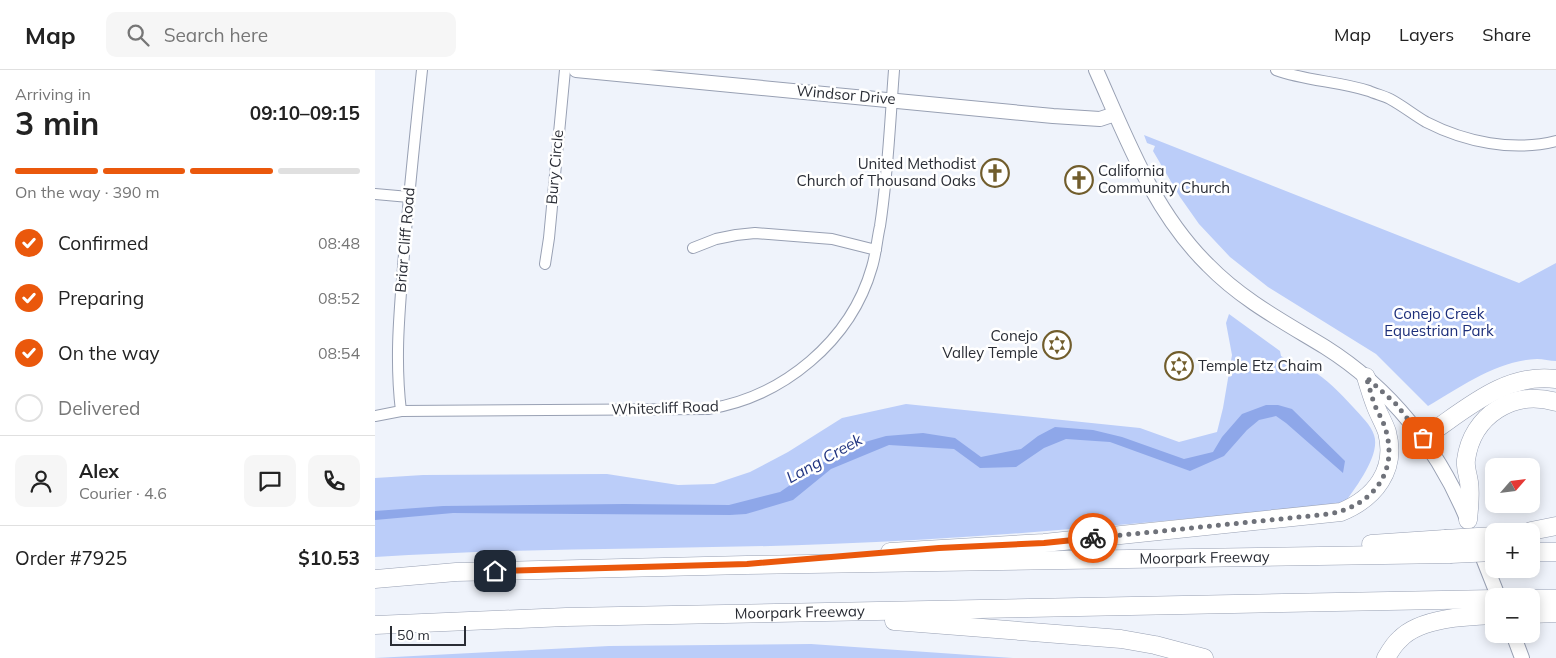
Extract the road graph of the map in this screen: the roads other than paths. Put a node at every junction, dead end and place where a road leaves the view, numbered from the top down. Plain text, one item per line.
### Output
1 (422, 70) edge
2 (565, 70) edge
3 (576, 70) edge
4 (895, 70) edge
5 (1096, 70) edge
6 (1276, 70) edge
7 (892, 100) junction
8 (1115, 114) junction
9 (1556, 141) edge
10 (375, 194) edge
11 (409, 197) junction
12 (693, 248) dead end
13 (876, 250) junction
14 (545, 264) dead end
15 (1366, 377) junction
16 (1556, 379) edge
17 (1556, 402) edge
18 (401, 411) junction
19 (375, 416) edge
20 (1423, 438) junction
21 (1468, 520) junction
22 (1556, 526) edge
23 (1540, 530) edge
24 (1485, 538) edge
25 (1448, 547) junction
26 (1485, 551) edge
27 (1540, 552) edge
28 (1556, 552) edge
29 (747, 564) junction
30 (375, 579) edge
31 (1495, 588) edge
32 (1556, 599) edge
33 (1485, 603) edge
34 (1540, 604) edge
35 (1471, 608) junction
36 (1540, 608) edge
37 (1485, 612) edge
38 (1556, 613) edge
39 (566, 617) junction
40 (375, 625) edge
41 (1516, 643) edge
42 (1204, 658) edge
43 (1386, 658) edge
44 (1522, 658) edge

1 - 11 street, Briar Cliff Road
2 - 14 street, Bury Circle
3 - 7 main road, Windsor Drive
4 - 7 street, Whitecliff Road
5 - 8 main road
6 - 9 street
7 - 8 main road, Windsor Drive
7 - 13 street, Whitecliff Road
8 - 15 main road
10 - 11 street
11 - 18 street, Briar Cliff Road
12 - 13 street
13 - 18 street, Whitecliff Road
15 - 20 main road
15 - 29 highway
16 - 20 highway
17 - 21 highway
18 - 19 street, Whitecliff Road
20 - 21 main road
21 - 31 main road
22 - 23 highway
24 - 25 highway, bridge
25 - 26 highway, Moorpark Freeway, bridge
25 - 29 highway, Moorpark Freeway
27 - 28 highway
29 - 30 highway, Moorpark Freeway
32 - 34 highway
33 - 35 highway, Moorpark Freeway
35 - 37 highway
35 - 39 highway, Moorpark Freeway
35 - 43 highway
36 - 38 highway
39 - 40 highway, Moorpark Freeway
39 - 42 highway
41 - 44 main road

